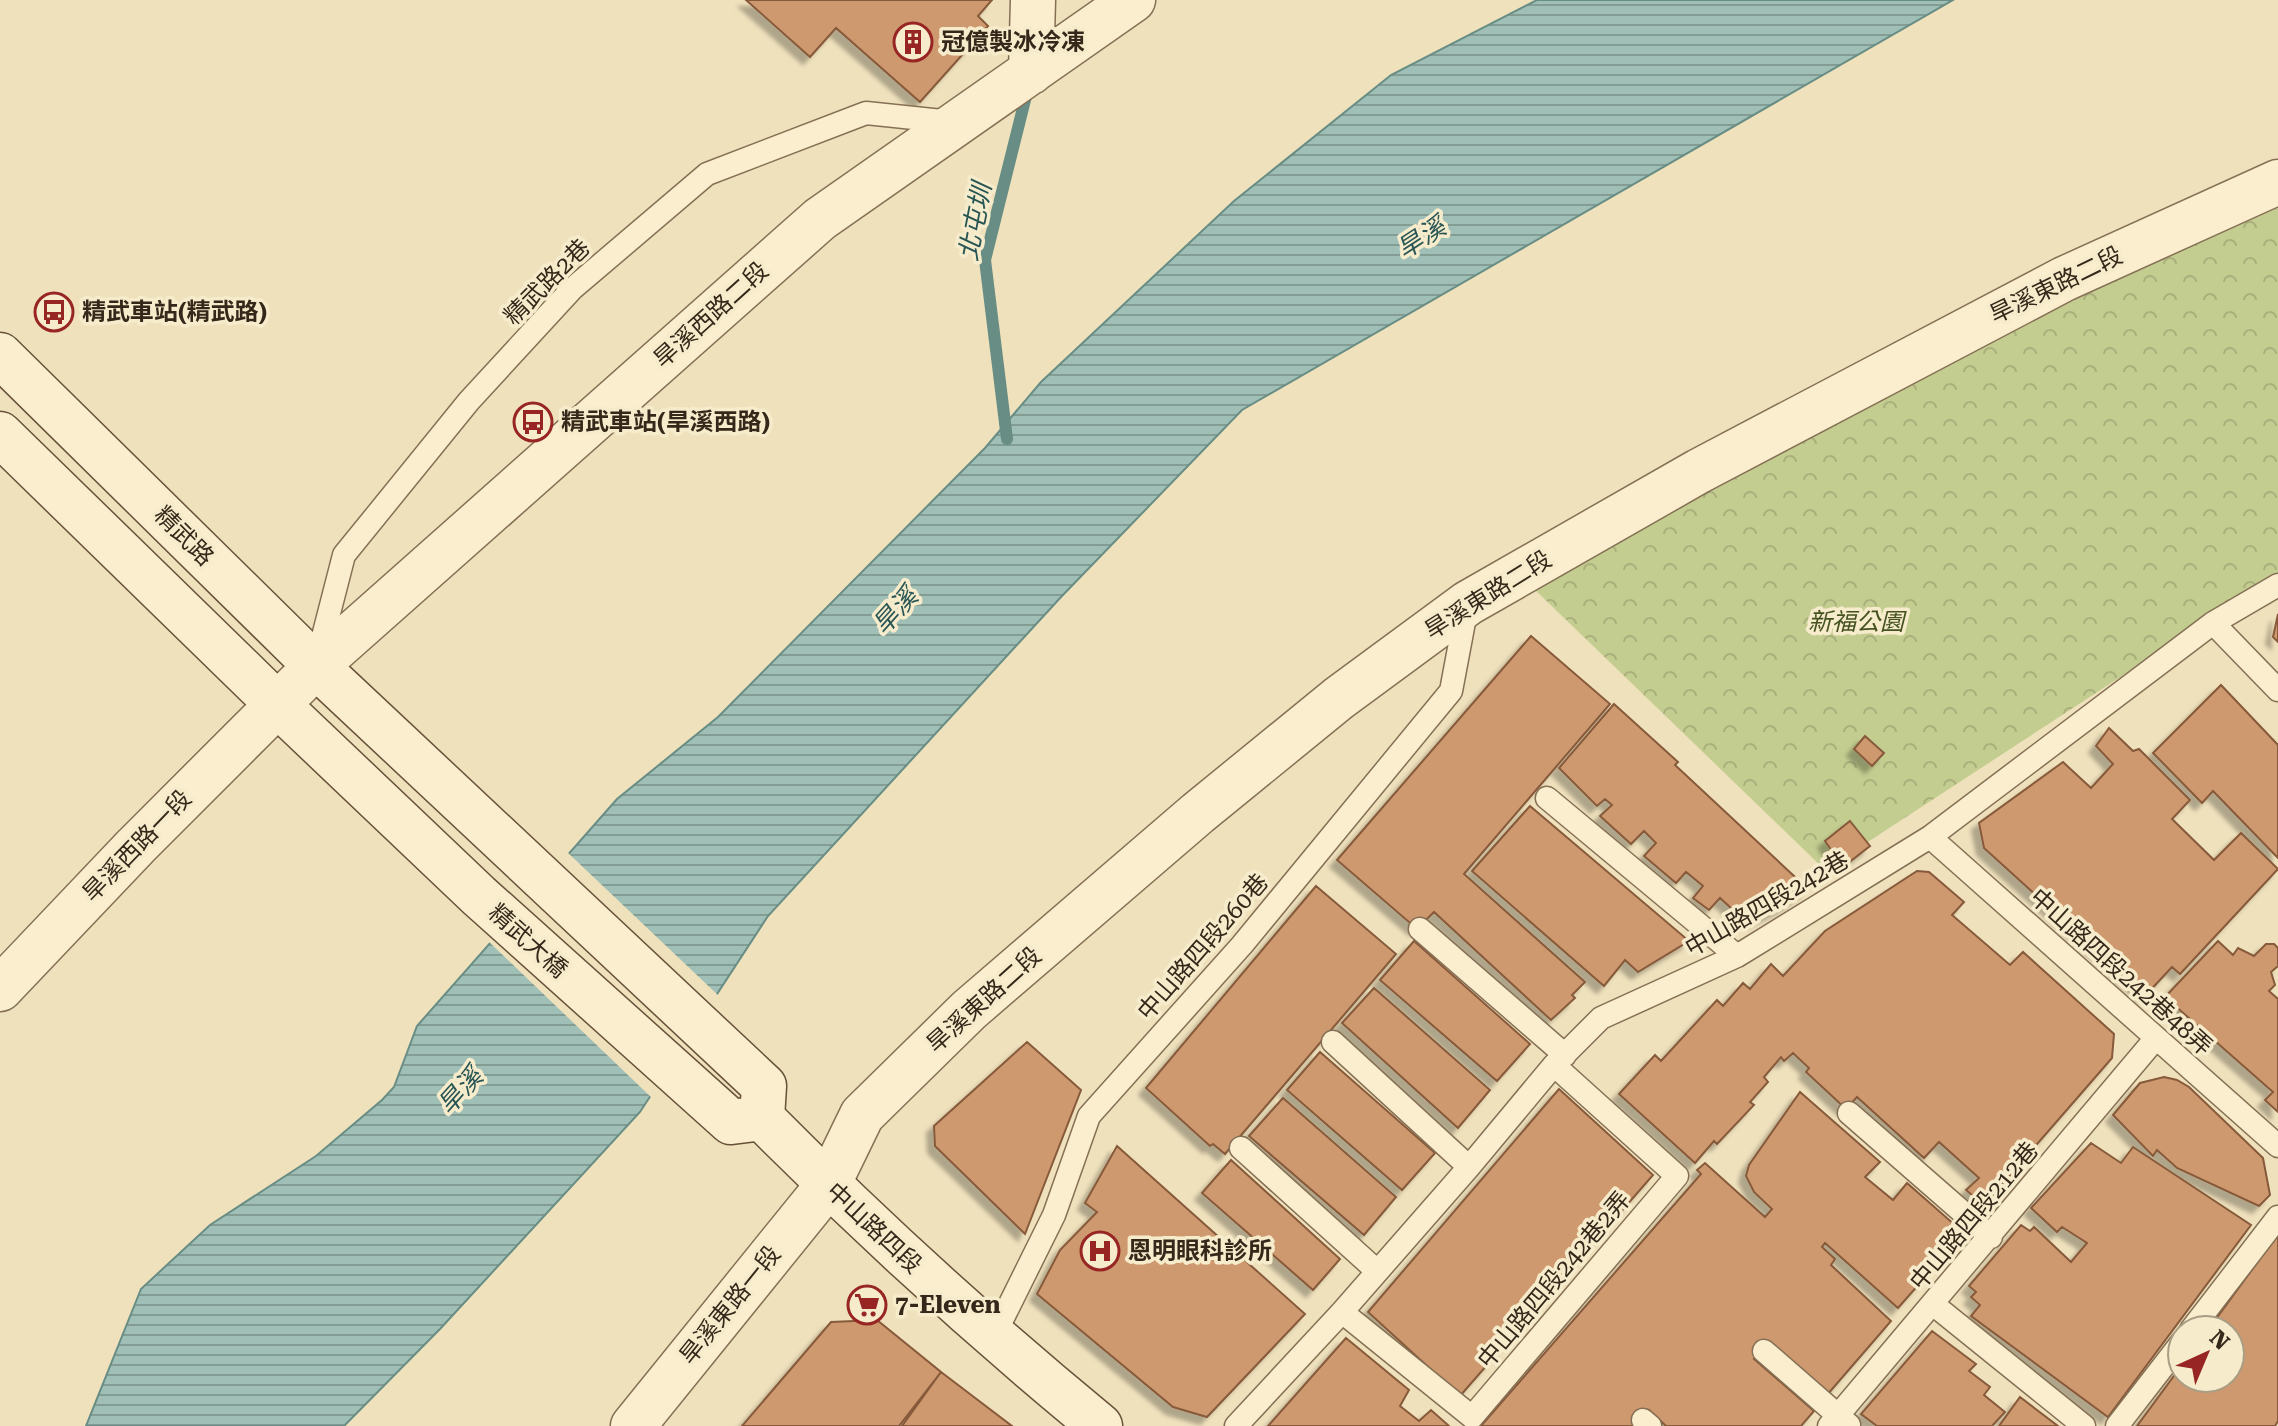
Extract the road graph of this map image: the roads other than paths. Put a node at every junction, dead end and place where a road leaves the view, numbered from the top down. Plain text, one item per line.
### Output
1 (1033, 0) edge
2 (1133, 0) edge
3 (1031, 72) junction
4 (957, 123) junction
5 (2278, 182) edge
6 (0, 355) edge
7 (0, 434) edge
8 (2278, 585) edge
9 (1468, 603) junction
10 (2213, 623) junction
11 (316, 666) junction
12 (2278, 690) edge
13 (276, 703) junction
14 (1547, 798) dead end
15 (1930, 837) junction
16 (1420, 929) dead end
17 (1737, 956) junction
18 (0, 989) edge
19 (2156, 1038) junction
20 (1333, 1042) dead end
21 (1559, 1060) junction
22 (752, 1109) junction
23 (1849, 1113) dead end
24 (2278, 1146) edge
25 (1241, 1148) dead end
26 (1469, 1167) junction
27 (828, 1185) junction
28 (2278, 1217) edge
29 (1991, 1237) junction
30 (1377, 1271) junction
31 (1934, 1305) junction
32 (1342, 1312) junction
33 (2203, 1314) edge
34 (993, 1338) junction
35 (1764, 1351) dead end
36 (2166, 1363) edge
37 (1839, 1423) edge
38 (633, 1426) edge
39 (1100, 1426) edge
40 (1236, 1426) edge
41 (2084, 1426) edge
42 (2117, 1426) edge

1 - 3 street
2 - 3 street, 旱溪西路二段
3 - 4 street, 旱溪西路二段
4 - 11 street, 旱溪西路二段
4 - 11 lane, 精武路2巷
5 - 9 street, 旱溪東路二段
6 - 11 street, 精武路
7 - 13 street
8 - 10 lane, 中山路四段242巷
9 - 27 street, 旱溪東路二段
9 - 34 lane, 中山路四段260巷
10 - 12 lane
10 - 15 lane, 中山路四段242巷
11 - 13 street, 旱溪西路二段
11 - 22 street, 精武路
13 - 18 street, 旱溪西路一段
13 - 22 street, 精武大橋
14 - 17 lane
15 - 17 lane, 中山路四段242巷
15 - 19 lane, 中山路四段242巷48弄
16 - 21 lane
17 - 21 lane, 中山路四段242巷
19 - 24 lane, 中山路四段242巷48弄
19 - 29 lane, 中山路四段212巷
20 - 26 lane
21 - 26 lane, 中山路四段242巷
21 - 32 lane, 中山路四段242巷2弄
22 - 27 street, 中山路四段
23 - 29 lane
25 - 30 lane
26 - 30 lane, 中山路四段242巷
27 - 34 street, 中山路四段
27 - 38 street, 旱溪東路一段
28 - 33 lane
29 - 31 lane, 中山路四段212巷
30 - 32 lane, 中山路四段242巷
31 - 37 lane, 中山路四段212巷
31 - 41 lane
32 - 40 lane, 中山路四段242巷
34 - 39 street, 中山路四段
35 - 37 lane
36 - 42 lane

